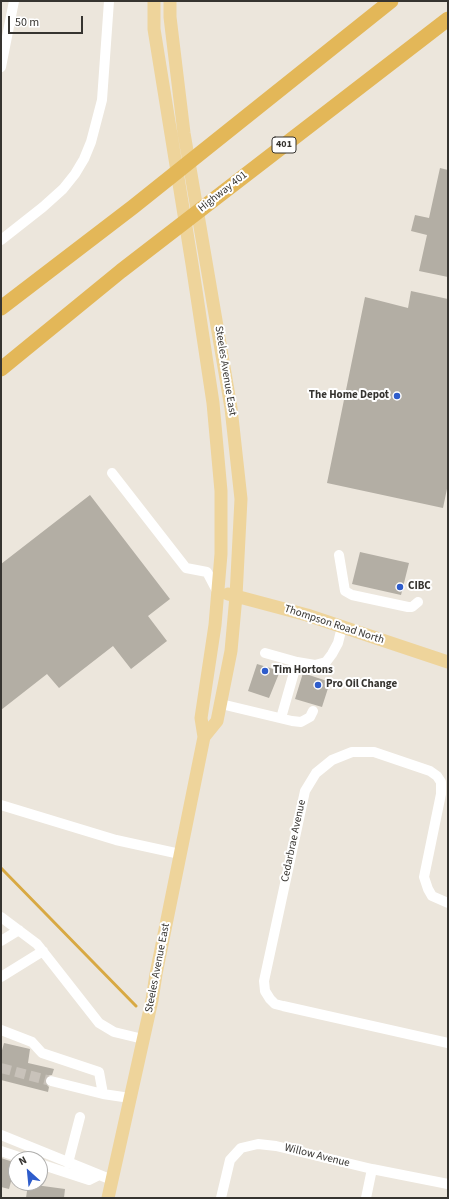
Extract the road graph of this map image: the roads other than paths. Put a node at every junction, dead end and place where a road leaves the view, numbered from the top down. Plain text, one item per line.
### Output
1 (14, 1) edge
2 (109, 1) edge
3 (154, 1) edge
4 (170, 1) edge
5 (391, 1) edge
6 (448, 20) edge
7 (1, 68) edge
8 (1, 240) edge
9 (1, 308) edge
10 (1, 369) edge
11 (112, 473) dead end
12 (338, 555) dead end
13 (218, 592) junction
14 (236, 596) junction
15 (418, 602) dead end
16 (342, 627) junction
17 (265, 653) dead end
18 (297, 662) junction
19 (448, 662) edge
20 (221, 704) junction
21 (313, 711) dead end
22 (281, 718) junction
23 (204, 737) junction
24 (1, 805) edge
25 (180, 854) junction
26 (448, 903) edge
27 (1, 917) edge
28 (19, 930) junction
29 (1, 941) edge
30 (42, 951) junction
31 (1, 977) edge
32 (1, 1030) edge
33 (143, 1039) junction
34 (448, 1043) edge
35 (51, 1082) tunnel mouth
36 (103, 1094) junction
37 (130, 1098) junction
38 (80, 1117) dead end
39 (1, 1135) edge
40 (68, 1163) junction
41 (48, 1167) edge
42 (372, 1169) junction
43 (99, 1174) junction
44 (112, 1180) junction
45 (448, 1184) edge
46 (108, 1198) edge
47 (221, 1198) edge
48 (366, 1198) edge

1 - 7 street
2 - 8 street
3 - 13 main road, Steeles Avenue East
4 - 14 main road, Steeles Avenue East
5 - 9 highway
6 - 10 highway, Highway 401 / 401
11 - 13 street
12 - 15 street
13 - 14 main road, Thompson Road North
13 - 23 main road, Steeles Avenue East
14 - 16 main road, Thompson Road North
14 - 20 main road, Steeles Avenue East
16 - 18 street
16 - 19 main road, Thompson Road North
17 - 18 street
18 - 22 street
20 - 22 street
20 - 23 main road, Steeles Avenue East
21 - 22 street
23 - 25 main road, Steeles Avenue East
24 - 25 street
25 - 33 main road, Steeles Avenue East
26 - 34 street, Cedarbrae Avenue
27 - 28 street
28 - 29 street
28 - 30 street
30 - 31 street
30 - 33 street
32 - 36 street
33 - 37 main road, Steeles Avenue East
35 - 36 street
36 - 37 street
37 - 44 main road, Steeles Avenue East
38 - 40 street
39 - 40 street
40 - 43 street
41 - 43 street
42 - 45 street, Willow Avenue
42 - 47 street, Willow Avenue
42 - 48 street
43 - 44 street
44 - 46 main road, Steeles Avenue East

